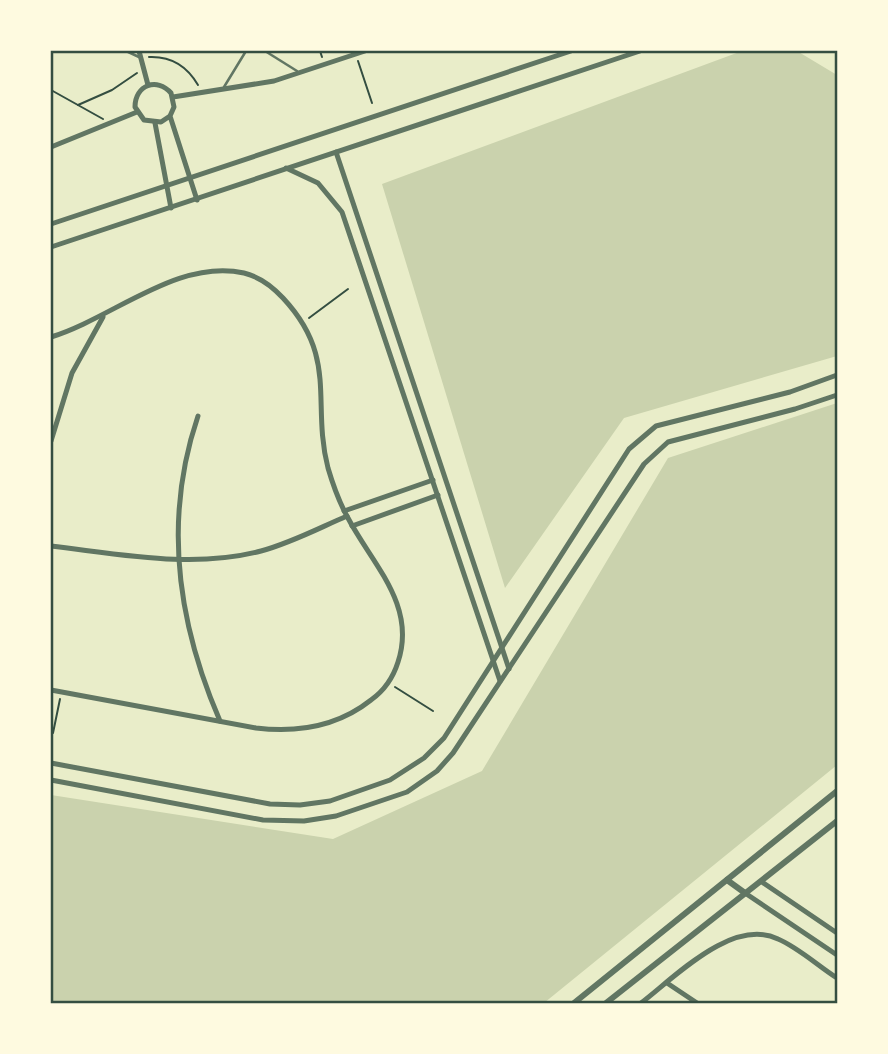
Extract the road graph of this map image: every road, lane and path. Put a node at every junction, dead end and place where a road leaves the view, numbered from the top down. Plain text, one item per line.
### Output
1 (126, 51) edge
2 (246, 51) edge
3 (265, 51) edge
4 (365, 51) edge
5 (571, 51) edge
6 (640, 51) edge
7 (353, 53) edge
8 (140, 54) edge
9 (144, 68) junction
10 (300, 73) junction
11 (148, 85) junction
12 (51, 90) edge
13 (221, 91) junction
14 (202, 94) junction
15 (173, 97) junction
16 (372, 103) dead end
17 (78, 105) junction
18 (137, 112) junction
19 (170, 116) junction
20 (110, 123) junction
21 (155, 123) junction
22 (51, 146) edge
23 (336, 152) junction
24 (286, 168) junction
25 (191, 176) junction
26 (167, 184) junction
27 (197, 200) junction
28 (171, 208) junction
29 (51, 224) edge
30 (51, 247) edge
31 (348, 289) dead end
32 (103, 317) junction
33 (302, 322) junction
34 (51, 337) edge
35 (837, 375) edge
36 (837, 395) edge
37 (198, 416) dead end
38 (51, 441) edge
39 (433, 480) junction
40 (438, 495) junction
41 (346, 514) junction
42 (352, 526) junction
43 (51, 546) edge
44 (178, 559) junction
45 (502, 647) junction
46 (494, 661) junction
47 (509, 669) junction
48 (500, 681) junction
49 (389, 683) junction
50 (51, 690) edge
51 (61, 692) junction
52 (433, 711) dead end
53 (220, 721) junction
54 (53, 733) dead end
55 (51, 763) edge
56 (51, 780) edge
57 (837, 791) edge
58 (837, 821) edge
59 (727, 880) junction
60 (762, 882) junction
61 (745, 892) junction
62 (837, 933) edge
63 (837, 955) edge
64 (837, 978) edge
65 (667, 983) junction
66 (574, 1003) edge
67 (606, 1003) edge
68 (641, 1003) edge
69 (697, 1003) edge

1 - 8 lane
2 - 13 lane
3 - 10 lane
4 - 7 street
5 - 25 street
6 - 23 street
7 - 10 street
7 - 16 path
8 - 9 street
8 - 14 path
9 - 11 street
9 - 17 path
10 - 13 street
11 - 15 street
11 - 18 street
12 - 17 path
13 - 14 street
14 - 15 street
15 - 19 street
17 - 20 path
18 - 20 street
18 - 21 street
19 - 21 street
19 - 25 street
20 - 22 street
21 - 26 street
23 - 24 street
23 - 45 street
24 - 27 street
24 - 39 street
25 - 26 street
25 - 27 street
26 - 28 street
26 - 29 street
27 - 28 street
28 - 30 street
31 - 33 path
32 - 33 street
32 - 34 street
32 - 38 street
33 - 41 street
35 - 45 street
36 - 47 street
37 - 44 street
39 - 40 street
39 - 41 street
40 - 42 street
40 - 46 street
41 - 42 street
41 - 44 street
42 - 49 street
43 - 44 street
44 - 53 street
45 - 46 street
45 - 47 street
46 - 48 street
46 - 55 street
47 - 48 street
48 - 56 street
49 - 52 path
49 - 53 street
50 - 51 street
51 - 53 street
51 - 54 path
57 - 59 street
58 - 60 street
59 - 61 street
59 - 66 street
60 - 61 street
60 - 62 street
61 - 63 street
61 - 67 street
64 - 65 street
65 - 68 street
65 - 69 street

